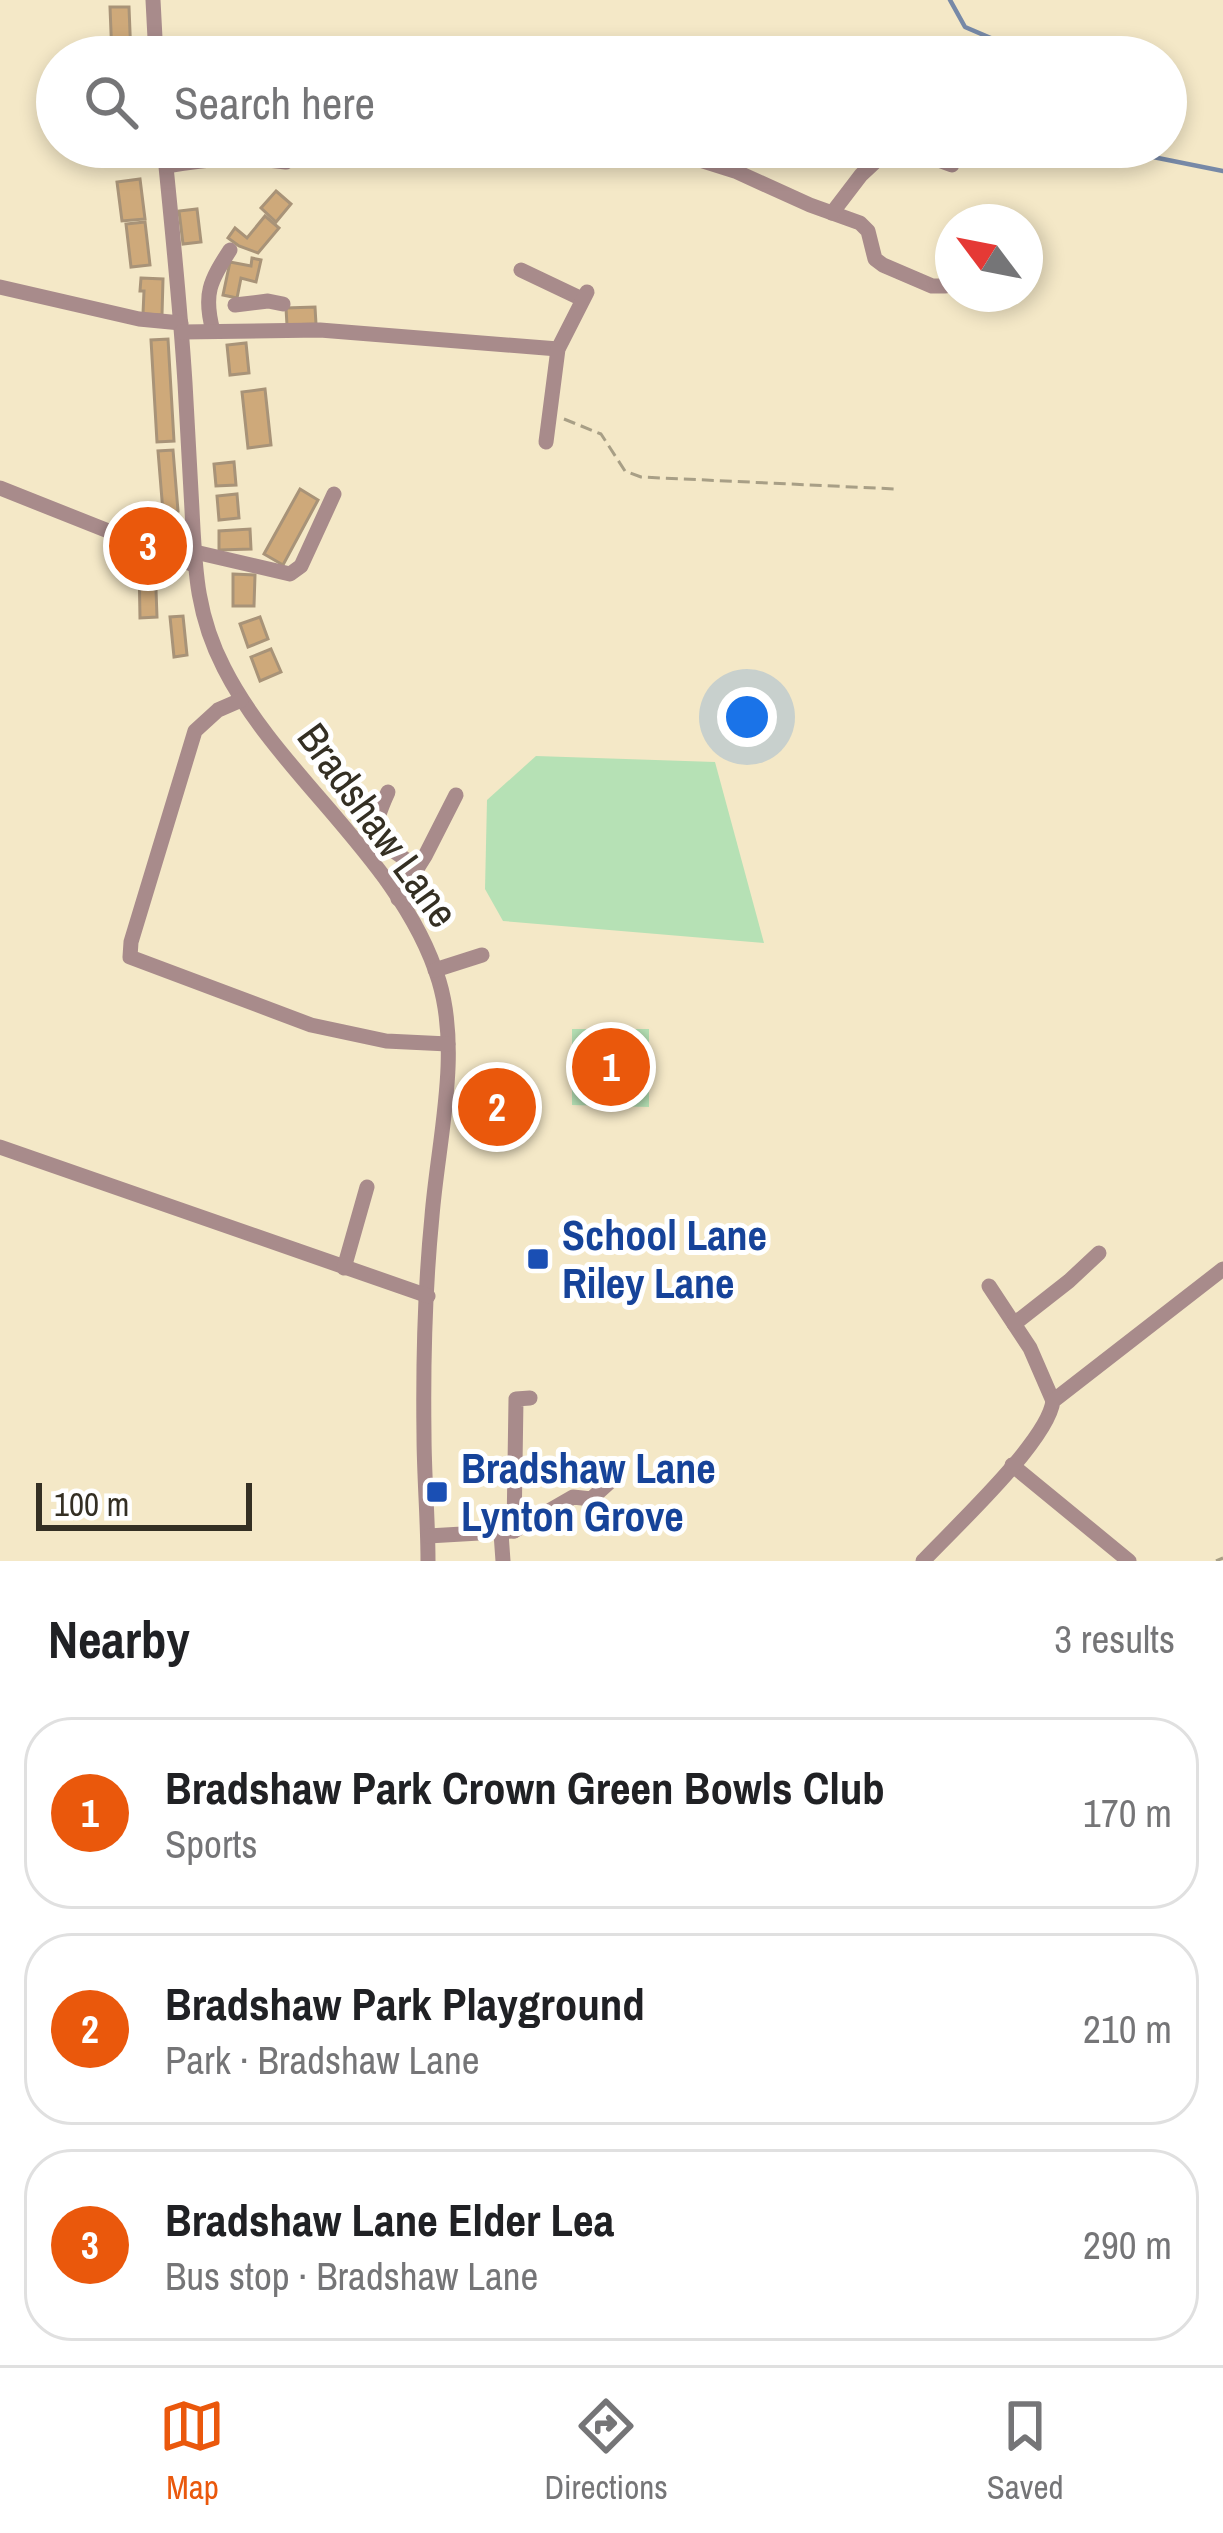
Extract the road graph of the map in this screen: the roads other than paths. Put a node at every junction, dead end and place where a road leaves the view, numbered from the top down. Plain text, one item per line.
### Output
1 (154, 0) edge
2 (155, 36) edge
3 (165, 168) edge
4 (726, 168) edge
5 (868, 168) edge
6 (832, 213) junction
7 (230, 250) dead end
8 (521, 270) dead end
9 (935, 286) edge
10 (0, 287) edge
11 (235, 305) dead end
12 (182, 327) junction
13 (265, 330) junction
14 (213, 331) junction
15 (557, 349) junction
16 (546, 442) dead end
17 (0, 488) edge
18 (334, 494) dead end
19 (194, 558) junction
20 (241, 700) junction
21 (388, 792) dead end
22 (456, 795) dead end
23 (418, 868) junction
24 (398, 899) junction
25 (482, 955) dead end
26 (435, 970) junction
27 (448, 1044) junction
28 (0, 1147) edge
29 (367, 1187) dead end
30 (1100, 1253) dead end
31 (344, 1268) junction
32 (1223, 1269) edge
33 (989, 1286) dead end
34 (428, 1296) junction
35 (1014, 1324) junction
36 (530, 1398) dead end
37 (1052, 1409) junction
38 (1012, 1466) junction
39 (612, 1480) dead end
40 (507, 1532) junction
41 (428, 1536) junction
42 (428, 1561) edge
43 (503, 1561) edge
44 (923, 1561) edge
45 (1129, 1561) edge

1 - 2 street
3 - 12 street, Bradshaw Lane
4 - 6 street
5 - 6 street
6 - 9 street
7 - 14 street
8 - 15 street
10 - 12 street
11 - 13 street
12 - 14 street
12 - 19 street, Bradshaw Lane
13 - 14 street
13 - 15 street
15 - 16 street
17 - 19 street
18 - 19 street
19 - 20 street, Bradshaw Lane
20 - 24 street, Bradshaw Lane
20 - 27 street
21 - 23 street
22 - 23 street
23 - 24 street
24 - 26 street, Bradshaw Lane
25 - 26 street
26 - 27 street, Bradshaw Lane
27 - 34 street, Bradshaw Lane
28 - 31 street
29 - 31 street
30 - 35 street
31 - 34 street
32 - 37 street
33 - 35 street
34 - 41 street, Bradshaw Lane
35 - 37 street
36 - 40 street
37 - 38 street
38 - 44 street
38 - 45 street
39 - 40 street
40 - 41 street
40 - 43 street
41 - 42 street, Bradshaw Lane

